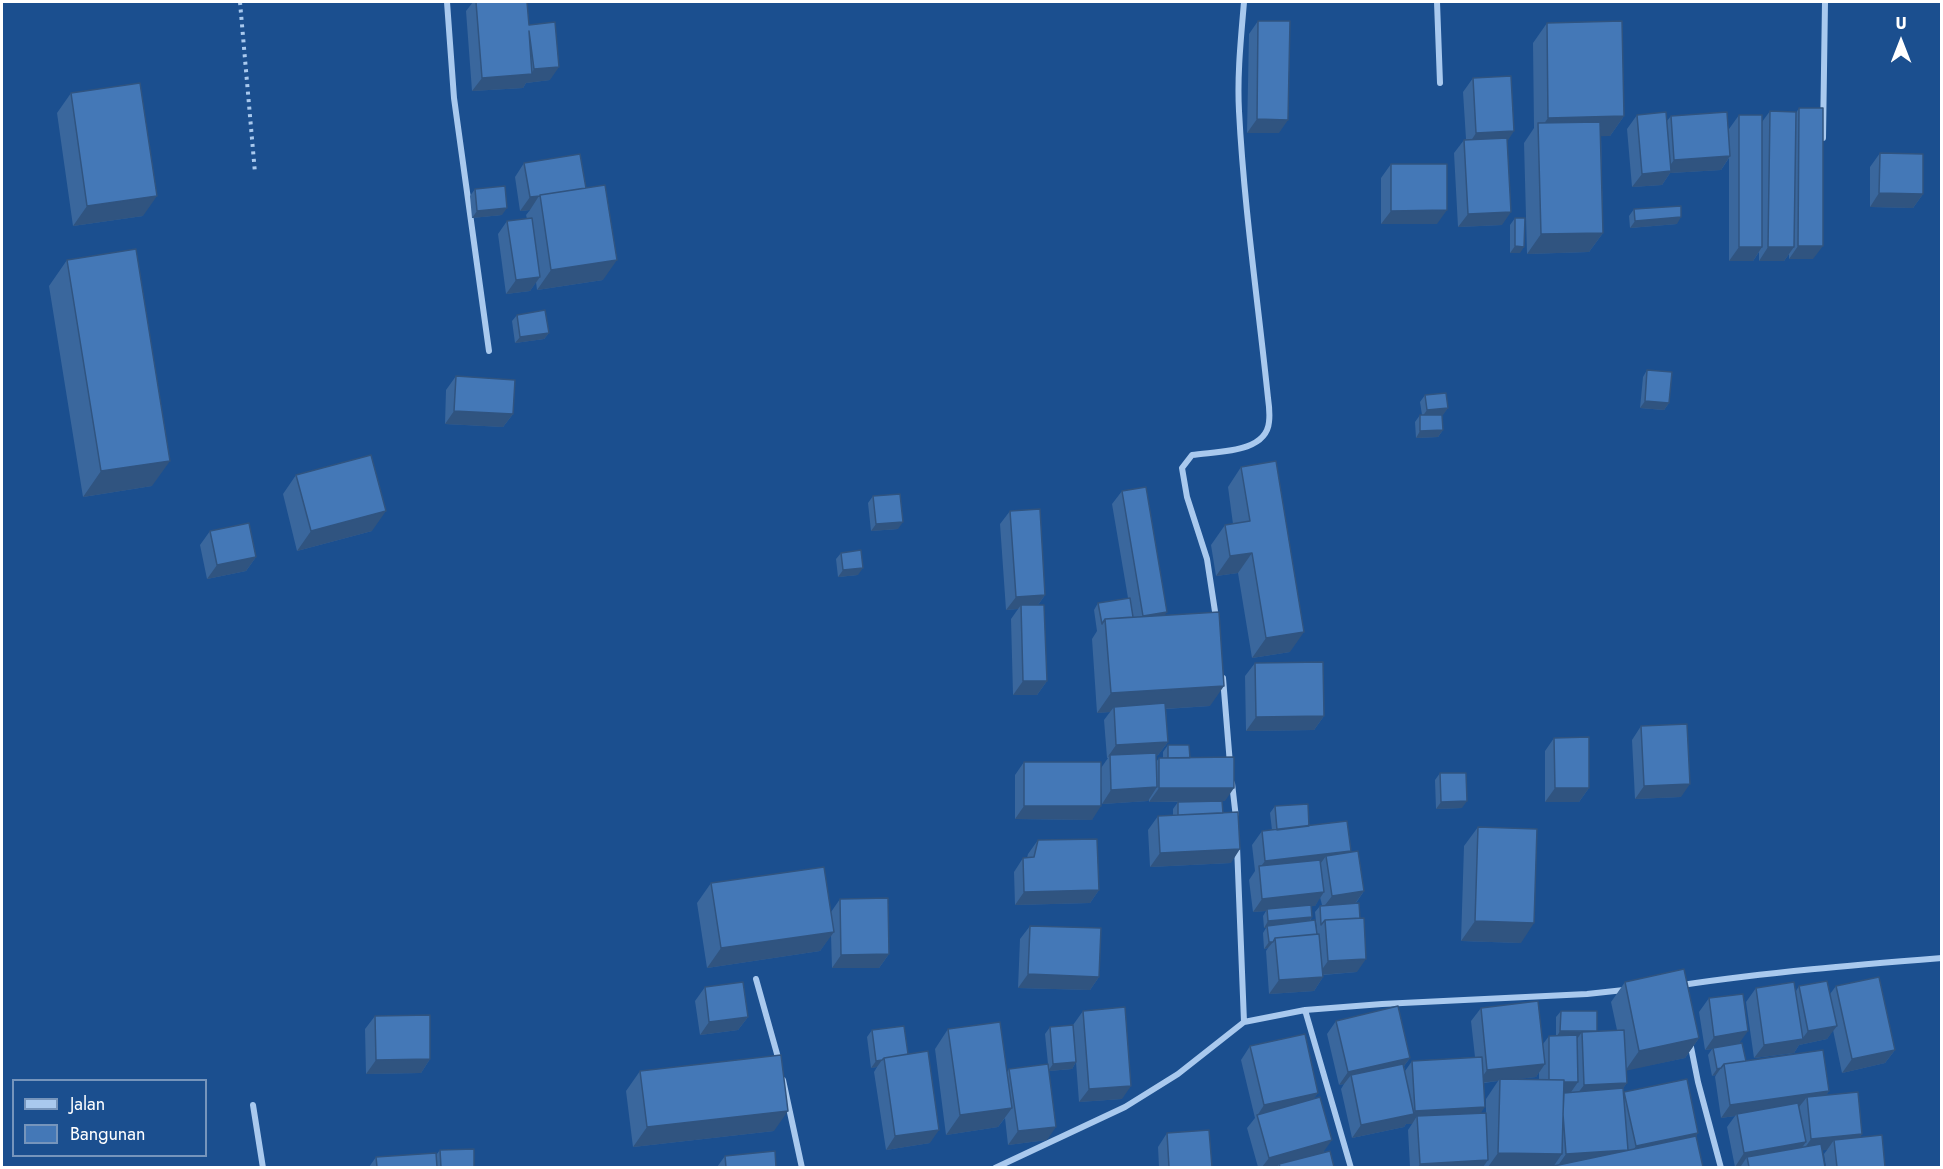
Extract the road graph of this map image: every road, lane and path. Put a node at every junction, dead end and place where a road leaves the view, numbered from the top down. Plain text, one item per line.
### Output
1 (240, 2) edge
2 (447, 2) edge
3 (1244, 2) edge
4 (1437, 2) edge
5 (1825, 2) edge
6 (1440, 83) dead end
7 (1823, 138) edge
8 (255, 172) dead end
9 (489, 351) dead end
10 (1217, 627) edge
11 (1223, 675) edge
12 (1236, 829) edge
13 (1236, 839) edge
14 (1941, 958) edge
15 (756, 978) dead end
16 (1682, 985) junction
17 (1670, 986) edge
18 (1634, 990) edge
19 (1683, 996) edge
20 (1305, 1010) junction
21 (1244, 1022) junction
22 (1690, 1038) edge
23 (253, 1105) dead end
24 (263, 1167) edge
25 (802, 1167) edge
26 (995, 1167) edge
27 (1351, 1167) edge
28 (1720, 1167) edge

1 - 8 path
2 - 9 street
3 - 10 street
4 - 6 street
5 - 7 street
11 - 12 street
13 - 21 street
14 - 16 street
15 - 25 street
16 - 17 street
16 - 19 street
18 - 20 street
20 - 21 street
20 - 27 street
21 - 26 street
22 - 28 street
23 - 24 street

